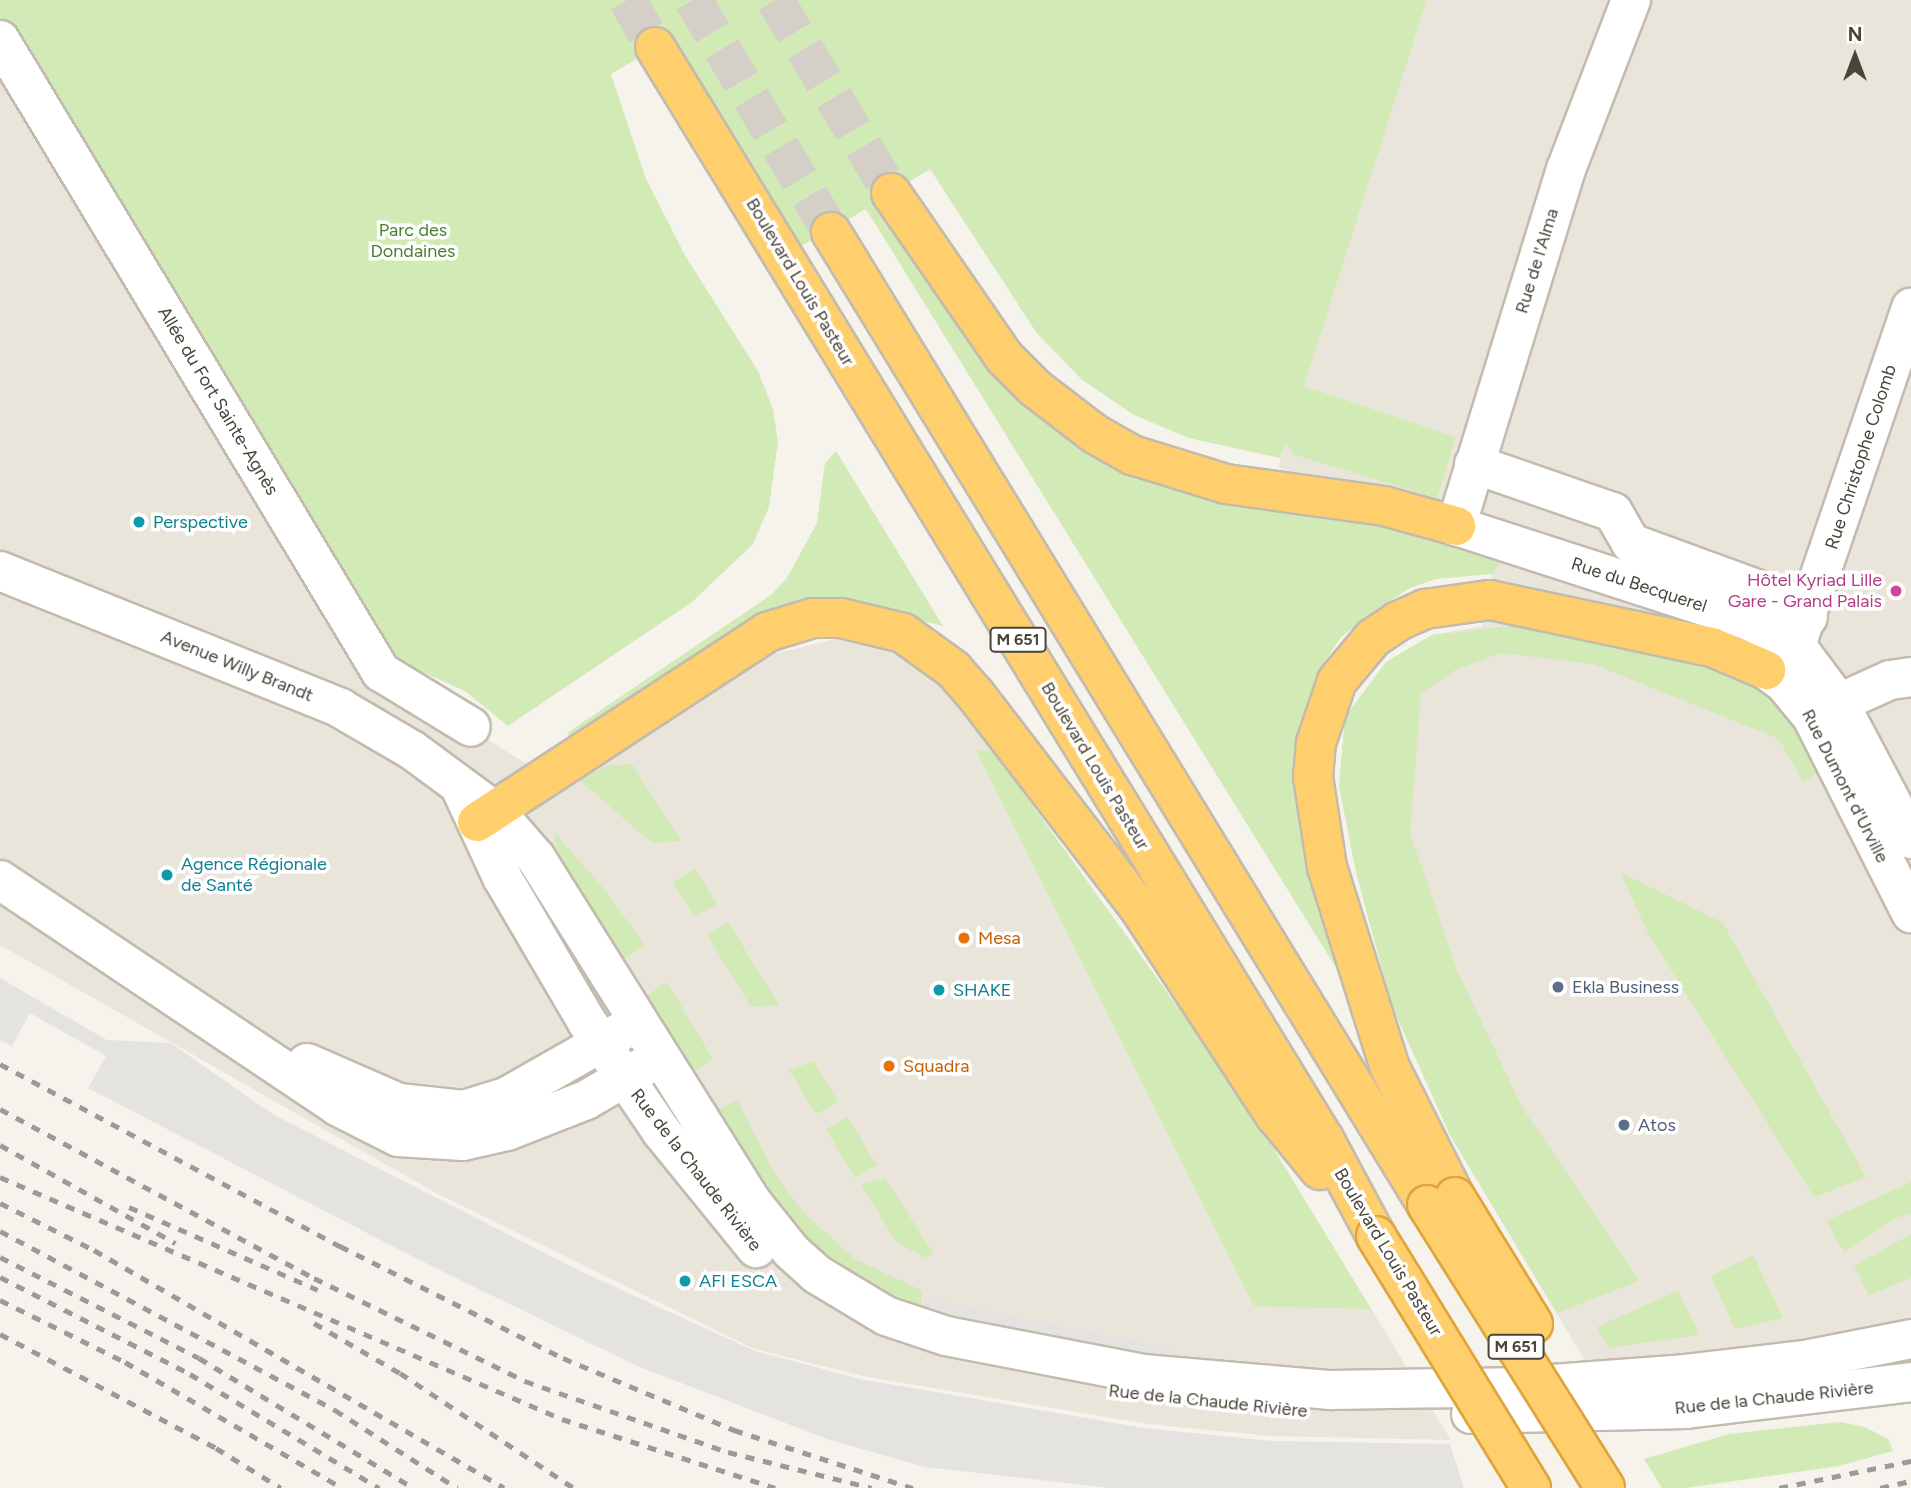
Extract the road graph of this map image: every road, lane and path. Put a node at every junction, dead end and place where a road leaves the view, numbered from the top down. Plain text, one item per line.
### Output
1 (1631, 0) edge
2 (0, 40) edge
3 (655, 47) tunnel mouth
4 (891, 193) tunnel mouth
5 (831, 232) tunnel mouth
6 (1911, 308) edge
7 (1474, 464) junction
8 (1456, 526) junction
9 (0, 571) edge
10 (1802, 631) junction
11 (1766, 670) joint
12 (1911, 677) edge
13 (1839, 703) junction
14 (471, 727) dead end
15 (486, 817) junction
16 (1911, 839) edge
17 (0, 880) edge
18 (1911, 913) edge
19 (184, 1007) junction
20 (636, 1023) junction
21 (601, 1044) junction
22 (659, 1057) junction
23 (624, 1078) junction
24 (1441, 1201) junction
25 (1376, 1236) junction
26 (1911, 1339) edge
27 (1911, 1382) edge
28 (1531, 1488) edge
29 (1607, 1488) edge

1 - 7 street, Rue de l'Alma
2 - 14 street, Allée du Fort Sainte-Agnès
3 - 25 highway, Boulevard Louis Pasteur / M 651
4 - 8 highway
5 - 24 highway, M 651
6 - 10 street, Rue Christophe Colomb
7 - 8 street, Rue de l'Alma
7 - 10 street, Rue du Becquerel
8 - 10 street, Rue du Becquerel
9 - 15 street, Avenue Willy Brandt
10 - 13 street, Rue du Becquerel
11 - 18 street, Rue Dumont d'Urville
11 - 24 highway
12 - 13 street
13 - 16 street, Rue Dumont d'Urville
15 - 20 street, Avenue Willy Brandt
15 - 21 street, Avenue Willy Brandt
15 - 25 highway
17 - 19 street, Rue de la Chaude Rivière
19 - 21 street, Rue de la Chaude Rivière
19 - 23 street, Rue de la Chaude Rivière
20 - 21 street, Rue de la Chaude Rivière
20 - 22 street, Rue de la Chaude Rivière
21 - 23 street, Rue de la Chaude Rivière
22 - 23 street, Rue de la Chaude Rivière
22 - 26 street, Rue de la Chaude Rivière
23 - 27 street, Rue de la Chaude Rivière
24 - 29 highway, bridge
25 - 28 highway, Boulevard Louis Pasteur / M 651, bridge

